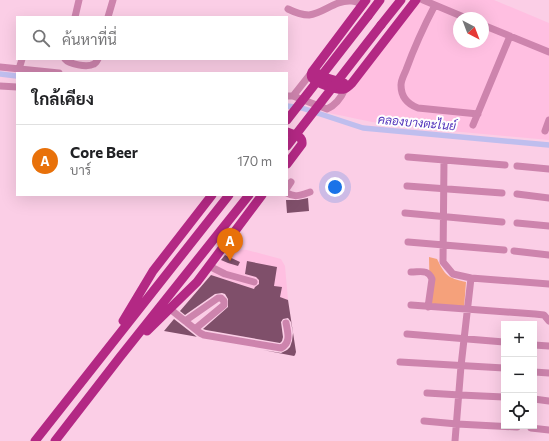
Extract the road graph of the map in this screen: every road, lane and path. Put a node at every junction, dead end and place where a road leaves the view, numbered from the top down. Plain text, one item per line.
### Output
1 (79, 0) edge
2 (113, 0) edge
3 (353, 0) edge
4 (380, 0) edge
5 (401, 0) edge
6 (416, 0) edge
7 (423, 0) edge
8 (364, 2) edge
9 (435, 5) junction
10 (288, 9) dead end
11 (453, 13) edge
12 (75, 16) edge
13 (108, 16) edge
14 (489, 27) edge
15 (510, 36) junction
16 (549, 52) edge
17 (22, 60) edge
18 (65, 60) edge
19 (97, 60) edge
20 (318, 63) junction
21 (0, 67) edge
22 (19, 69) junction
23 (49, 72) edge
24 (312, 72) junction
25 (0, 86) edge
26 (348, 86) junction
27 (16, 87) edge
28 (290, 96) edge
29 (478, 114) junction
30 (288, 119) edge
31 (549, 120) edge
32 (473, 125) dead end
33 (545, 131) dead end
34 (288, 132) edge
35 (288, 141) edge
36 (288, 145) edge
37 (294, 155) junction
38 (408, 158) dead end
39 (444, 160) junction
40 (288, 163) edge
41 (505, 165) dead end
42 (517, 166) dead end
43 (549, 169) edge
44 (407, 186) dead end
45 (444, 188) junction
46 (310, 192) dead end
47 (288, 193) edge
48 (502, 193) dead end
49 (518, 194) dead end
50 (211, 196) edge
51 (228, 196) edge
52 (248, 196) edge
53 (261, 196) edge
54 (549, 198) edge
55 (405, 213) dead end
56 (444, 216) junction
57 (502, 222) dead end
58 (517, 223) dead end
59 (549, 226) edge
60 (408, 242) dead end
61 (444, 245) junction
62 (504, 250) dead end
63 (514, 251) dead end
64 (549, 255) edge
65 (163, 259) junction
66 (195, 264) junction
67 (172, 266) junction
68 (207, 268) junction
69 (411, 272) dead end
70 (471, 278) junction
71 (254, 282) dead end
72 (549, 284) edge
73 (411, 305) dead end
74 (428, 307) junction
75 (203, 308) junction
76 (170, 309) junction
77 (467, 310) junction
78 (211, 317) junction
79 (186, 321) junction
80 (549, 321) edge
81 (286, 323) dead end
82 (195, 329) junction
83 (407, 334) dead end
84 (464, 339) junction
85 (501, 342) edge
86 (537, 345) edge
87 (549, 346) edge
88 (107, 349) junction
89 (120, 357) junction
90 (400, 362) dead end
91 (462, 366) junction
92 (501, 368) edge
93 (537, 372) edge
94 (549, 373) edge
95 (427, 392) dead end
96 (460, 395) junction
97 (501, 397) edge
98 (537, 399) edge
99 (549, 401) edge
100 (424, 421) dead end
101 (457, 424) junction
102 (501, 426) edge
103 (537, 429) edge
104 (549, 430) edge
105 (35, 441) edge
106 (55, 441) edge
107 (455, 441) edge

1 - 12 street
2 - 13 street
3 - 8 street
3 - 10 street
4 - 30 main road, bridge
5 - 36 main road, bridge
6 - 26 main road
7 - 9 street
8 - 20 main road
9 - 11 street
9 - 29 street
14 - 15 street
15 - 16 street
15 - 29 street
17 - 22 street
18 - 19 street
20 - 24 main road
20 - 26 main road
21 - 22 street
22 - 23 street
24 - 26 main road
24 - 28 street
25 - 27 street
26 - 28 street
29 - 32 street
31 - 33 street
34 - 37 main road
35 - 37 main road
37 - 40 main road
38 - 39 street
39 - 41 street
39 - 45 street
42 - 43 street
44 - 45 street
45 - 48 street
45 - 56 street
46 - 47 street
49 - 54 street
50 - 65 main road
51 - 67 main road
52 - 66 main road
53 - 68 main road
55 - 56 street
56 - 57 street
56 - 61 street
58 - 59 street
60 - 61 street
61 - 62 street
61 - 70 street
63 - 64 street
65 - 67 main road
65 - 88 main road
66 - 68 main road
66 - 89 main road
67 - 88 main road
68 - 71 street
68 - 76 main road
69 - 74 street
70 - 72 street
70 - 77 street
73 - 74 street
74 - 77 street
75 - 78 street
75 - 78 street
75 - 79 street
76 - 79 street
76 - 89 main road
77 - 80 street
77 - 84 street
78 - 82 street
79 - 82 street
81 - 82 street
83 - 84 street
84 - 85 street
84 - 91 street
86 - 87 street
88 - 105 main road
89 - 106 main road
90 - 91 street
91 - 92 street
91 - 96 street
93 - 94 street
95 - 96 street
96 - 97 street
96 - 101 street
98 - 99 street
100 - 101 street
101 - 102 street
101 - 107 street
103 - 104 street

